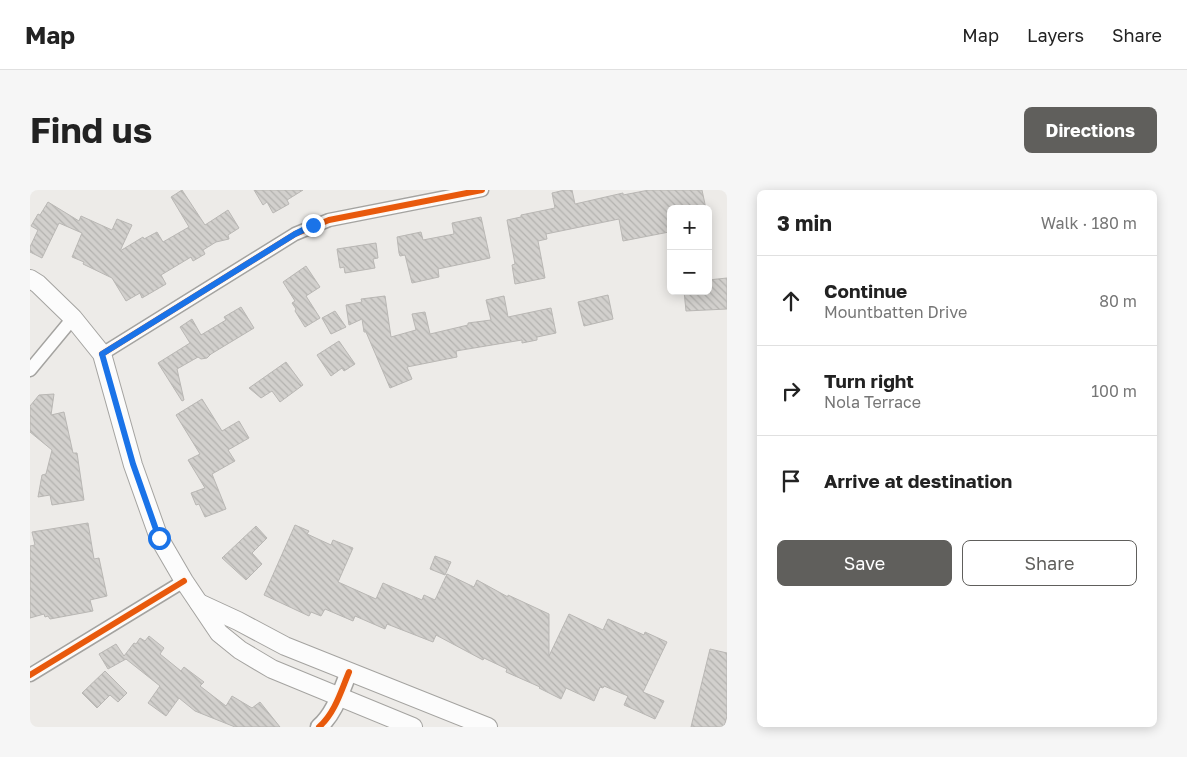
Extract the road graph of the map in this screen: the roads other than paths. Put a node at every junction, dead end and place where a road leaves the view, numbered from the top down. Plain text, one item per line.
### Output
1 (482, 190) edge
2 (30, 279) edge
3 (73, 318) junction
4 (102, 354) junction
5 (30, 370) edge
6 (184, 580) junction
7 (199, 603) junction
8 (349, 672) junction
9 (30, 675) edge
10 (338, 698) junction
11 (319, 727) edge
12 (413, 727) edge
13 (488, 727) edge

1 - 4 street
2 - 3 main road
3 - 4 main road
3 - 5 street
4 - 6 main road
6 - 7 main road
6 - 9 street
7 - 8 main road
7 - 10 main road
8 - 10 street
8 - 13 main road
10 - 11 street
10 - 12 main road

